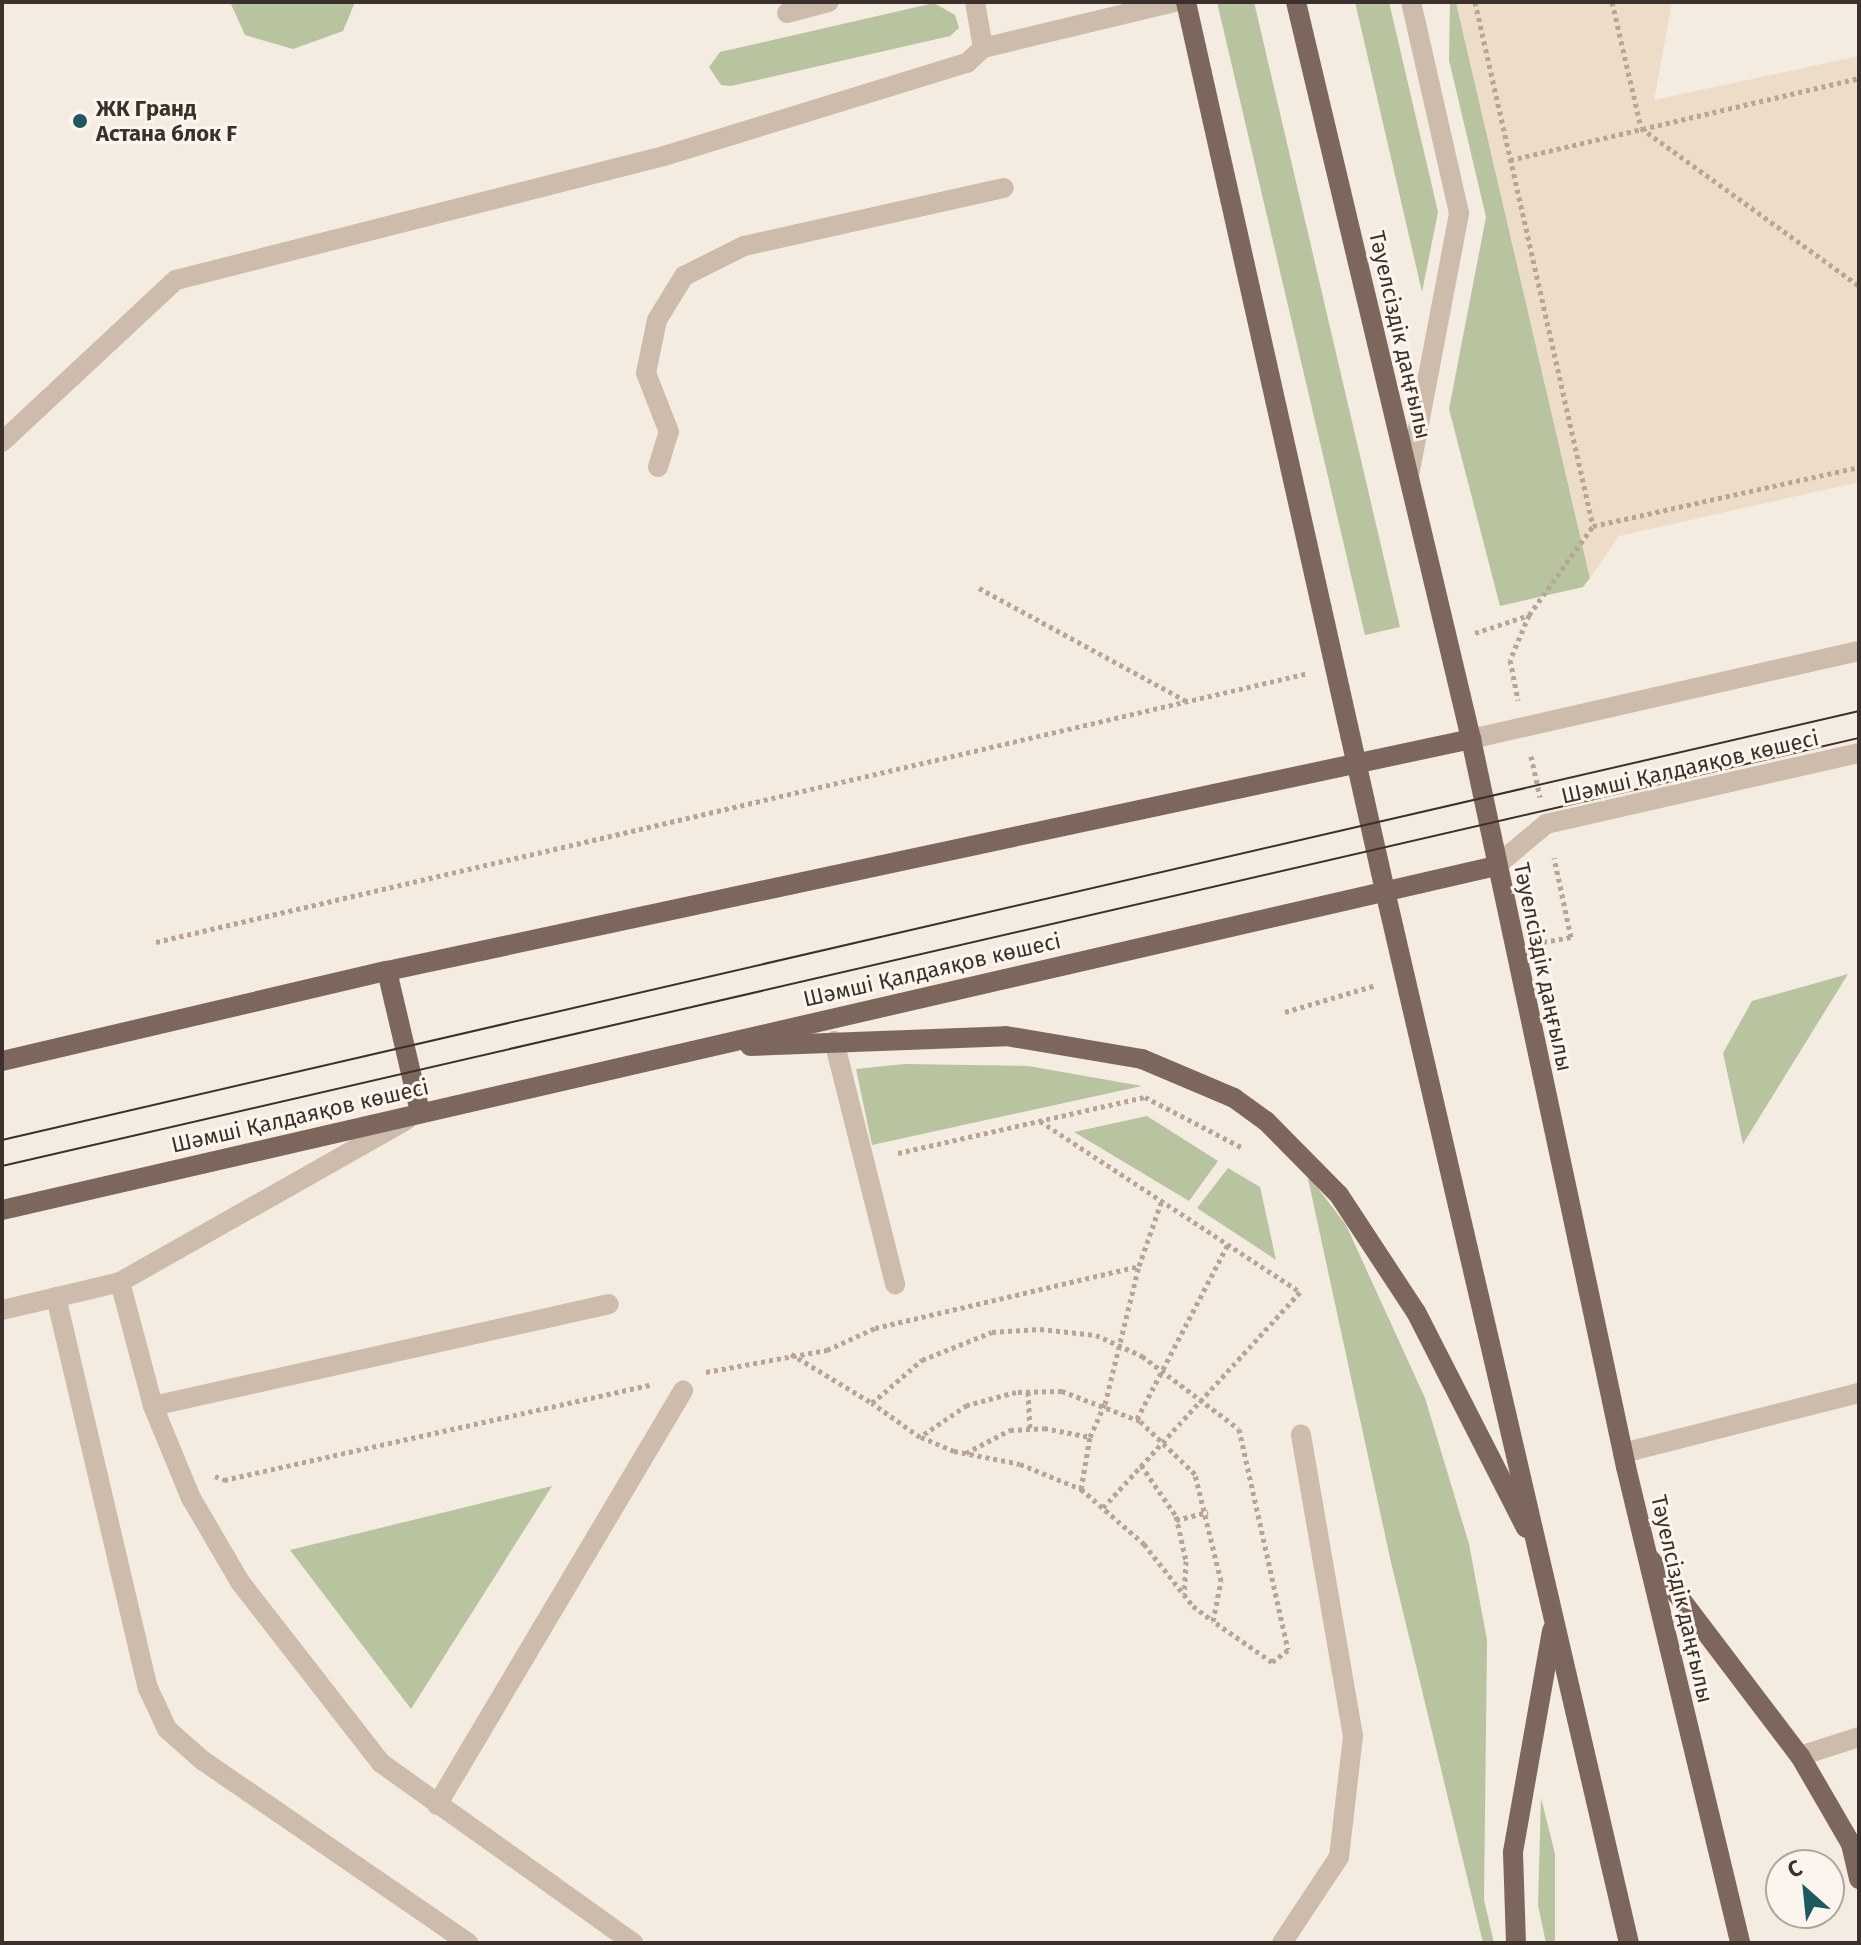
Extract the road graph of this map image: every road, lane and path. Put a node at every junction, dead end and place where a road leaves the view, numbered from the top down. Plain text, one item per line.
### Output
1 (829, 2) edge
2 (975, 2) edge
3 (1175, 2) edge
4 (1186, 2) edge
5 (1296, 2) edge
6 (1411, 2) edge
7 (1475, 2) edge
8 (1612, 2) edge
9 (787, 13) dead end
10 (983, 48) junction
11 (1859, 78) edge
12 (1641, 128) junction
13 (1510, 160) junction
14 (1004, 188) dead end
15 (1859, 286) edge
16 (2, 442) edge
17 (658, 467) dead end
18 (1859, 467) edge
19 (1409, 476) junction
20 (1593, 526) junction
21 (979, 588) dead end
22 (1529, 615) junction
23 (1447, 642) junction
24 (1859, 651) edge
25 (1336, 667) junction
26 (1189, 703) junction
27 (1523, 726) junction
28 (1471, 739) junction
29 (1859, 753) edge
30 (1358, 765) junction
31 (1546, 824) junction
32 (1496, 866) junction
33 (1386, 895) junction
34 (156, 942) dead end
35 (1514, 946) junction
36 (387, 971) junction
37 (1404, 977) junction
38 (1285, 1012) dead end
39 (834, 1041) junction
40 (682, 1051) junction
41 (2, 1061) edge
42 (420, 1112) junction
43 (1040, 1121) junction
44 (1243, 1148) dead end
45 (898, 1153) dead end
46 (1161, 1203) junction
47 (2, 1210) edge
48 (1228, 1244) junction
49 (120, 1282) junction
50 (895, 1284) dead end
51 (56, 1297) junction
52 (609, 1304) dead end
53 (2, 1310) edge
54 (1118, 1349) junction
55 (791, 1354) dead end
56 (683, 1390) dead end
57 (1028, 1392) junction
58 (1859, 1393) edge
59 (1203, 1399) junction
60 (872, 1403) junction
61 (1105, 1404) junction
62 (153, 1406) junction
63 (1137, 1419) junction
64 (1030, 1429) junction
65 (1301, 1434) dead end
66 (920, 1437) junction
67 (1090, 1437) junction
68 (1165, 1441) junction
69 (966, 1453) junction
70 (1623, 1453) junction
71 (1141, 1465) junction
72 (1081, 1489) junction
73 (1103, 1508) junction
74 (1208, 1512) junction
75 (1176, 1520) junction
76 (1538, 1550) junction
77 (1646, 1553) junction
78 (1184, 1595) junction
79 (1213, 1621) junction
80 (1554, 1622) junction
81 (1859, 1737) edge
82 (1800, 1756) junction
83 (437, 1805) junction
84 (1859, 1879) edge
85 (468, 1943) edge
86 (633, 1943) edge
87 (1282, 1943) edge
88 (1516, 1943) edge
89 (1629, 1943) edge
90 (1740, 1943) edge

1 - 9 street
2 - 10 street
3 - 10 street
4 - 25 main road
5 - 19 main road, Тәуелсіздік даңғылы
6 - 19 street
7 - 13 path
8 - 12 path
10 - 16 street
11 - 12 path
12 - 13 path
12 - 15 path
13 - 20 path
14 - 17 street
18 - 20 path
19 - 23 main road, Тәуелсіздік даңғылы
20 - 22 path
21 - 26 path
22 - 23 path
22 - 27 path
23 - 28 main road, Тәуелсіздік даңғылы
24 - 27 street
25 - 26 path
25 - 30 main road
26 - 34 path
27 - 28 street
27 - 31 path
28 - 30 main road
28 - 32 main road, Тәуелсіздік даңғылы
29 - 31 street, Шәмші Қалдаяқов көшесі
30 - 33 main road
30 - 36 main road
31 - 32 street, Шәмші Қалдаяқов көшесі
31 - 35 path
32 - 33 main road, Шәмші Қалдаяқов көшесі
32 - 35 main road, Тәуелсіздік даңғылы
33 - 37 main road
33 - 40 main road, Шәмші Қалдаяқов көшесі
35 - 70 main road, Тәуелсіздік даңғылы
36 - 41 main road
36 - 42 main road
37 - 38 path
37 - 76 main road
39 - 40 main road
39 - 50 street
39 - 76 main road
40 - 42 main road, Шәмші Қалдаяқов көшесі
42 - 47 main road, Шәмші Қалдаяқов көшесі
42 - 49 street
43 - 44 path
43 - 45 path
43 - 46 path
46 - 48 path
46 - 54 path
48 - 59 path
48 - 63 path
49 - 51 street
49 - 62 street
51 - 53 street
51 - 85 street
52 - 62 street
54 - 59 path
54 - 60 path
54 - 61 path
55 - 60 path
56 - 83 street
57 - 61 path
57 - 64 path
57 - 66 path
58 - 70 street
59 - 68 path
59 - 79 path
60 - 66 path
61 - 63 path
61 - 67 path
62 - 83 street
63 - 68 path
64 - 67 path
64 - 69 path
65 - 87 street
66 - 69 path
67 - 72 path
68 - 71 path
68 - 74 path
69 - 72 path
70 - 77 main road, Тәуелсіздік даңғылы
71 - 73 path
71 - 75 path
72 - 73 path
73 - 78 path
74 - 75 path
74 - 79 path
75 - 78 path
76 - 80 main road
77 - 82 main road
77 - 90 main road, Тәуелсіздік даңғылы
78 - 79 path
80 - 88 main road
80 - 89 main road
81 - 82 street
82 - 84 main road
83 - 86 street

